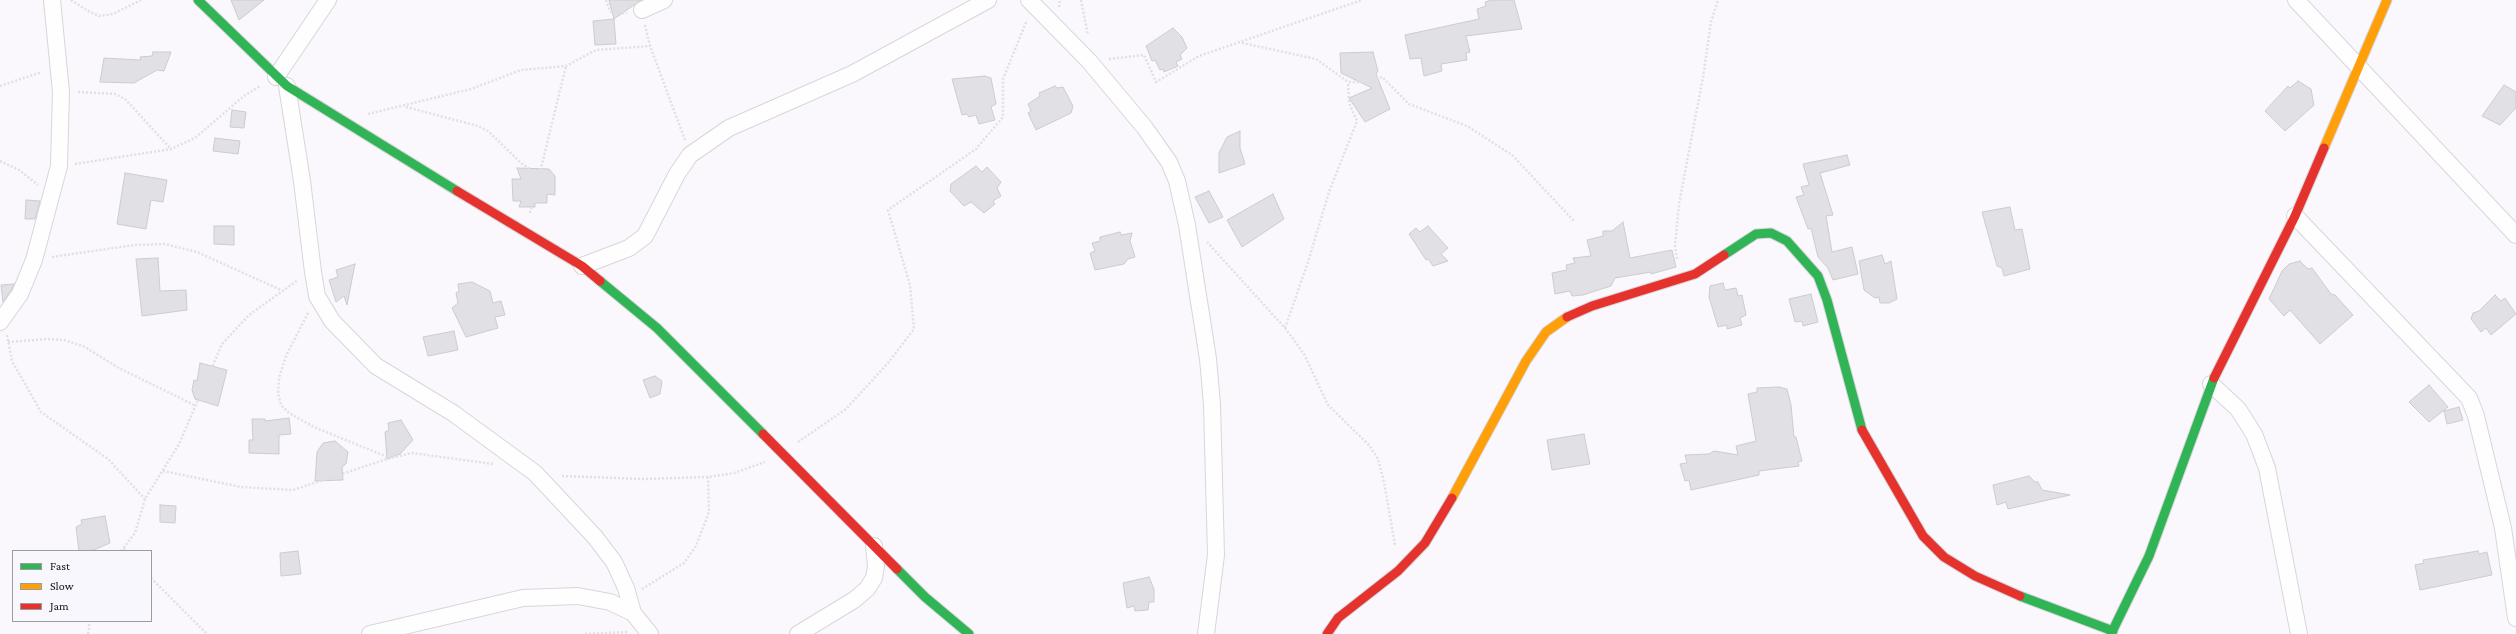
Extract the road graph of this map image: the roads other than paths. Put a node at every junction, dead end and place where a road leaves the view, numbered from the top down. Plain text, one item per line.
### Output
1 (52, 0) edge
2 (198, 0) edge
3 (328, 0) edge
4 (664, 0) edge
5 (988, 0) edge
6 (2296, 0) edge
7 (2387, 0) edge
8 (1031, 2) edge
9 (642, 10) road end
10 (2359, 66) junction
11 (282, 82) junction
12 (2295, 216) junction
13 (2516, 235) edge
14 (582, 266) junction
15 (3, 319) edge
16 (2211, 384) junction
17 (874, 546) junction
18 (632, 613) junction
19 (2516, 618) edge
20 (649, 633) edge
21 (2112, 633) edge
22 (370, 634) edge
23 (798, 634) edge
24 (969, 634) edge
25 (1206, 634) edge
26 (1327, 634) edge
27 (2299, 634) edge

1 - 15 street
2 - 11 street
3 - 11 street
4 - 9 street
5 - 14 street
6 - 10 street
7 - 10 street
8 - 25 street
10 - 12 street
10 - 13 street
11 - 14 street
11 - 18 street
12 - 16 street
12 - 19 street
14 - 17 street
16 - 21 street
16 - 27 street
17 - 23 street
17 - 24 street
18 - 20 street
18 - 22 street
21 - 26 street

